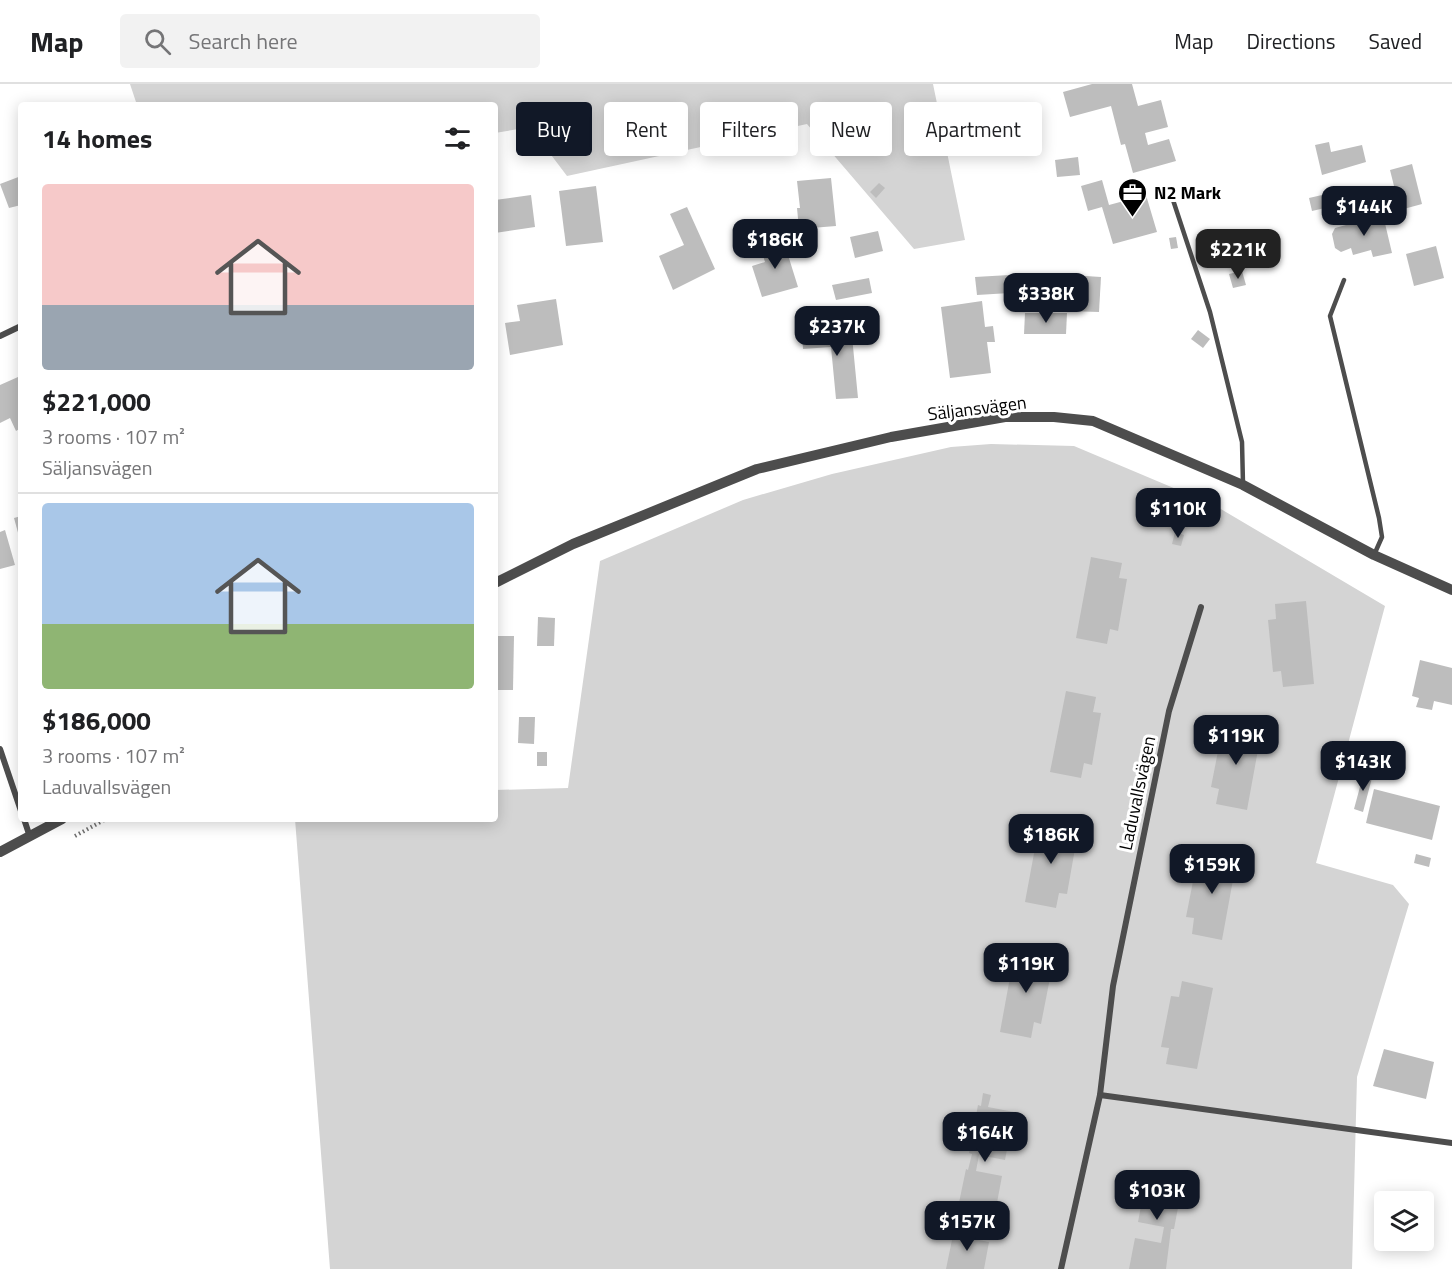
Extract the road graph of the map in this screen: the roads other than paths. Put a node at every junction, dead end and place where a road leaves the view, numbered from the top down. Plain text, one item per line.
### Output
1 (1173, 200) dead end
2 (1344, 280) dead end
3 (18, 327) edge
4 (0, 336) edge
5 (1243, 485) junction
6 (1374, 555) junction
7 (498, 582) edge
8 (1452, 591) edge
9 (1201, 607) dead end
10 (0, 749) edge
11 (18, 802) edge
12 (25, 822) edge
13 (57, 822) edge
14 (30, 837) junction
15 (0, 852) edge
16 (1100, 1095) junction
17 (1452, 1143) edge
18 (1061, 1269) edge

1 - 5 lane
2 - 6 lane
3 - 4 street
5 - 6 street, Säljansvägen
5 - 7 street, Säljansvägen
6 - 8 street, Säljansvägen
9 - 16 street, Laduvallsvägen
10 - 11 street
12 - 14 street
13 - 14 street
14 - 15 street
16 - 17 street
16 - 18 street, Laduvallsvägen

